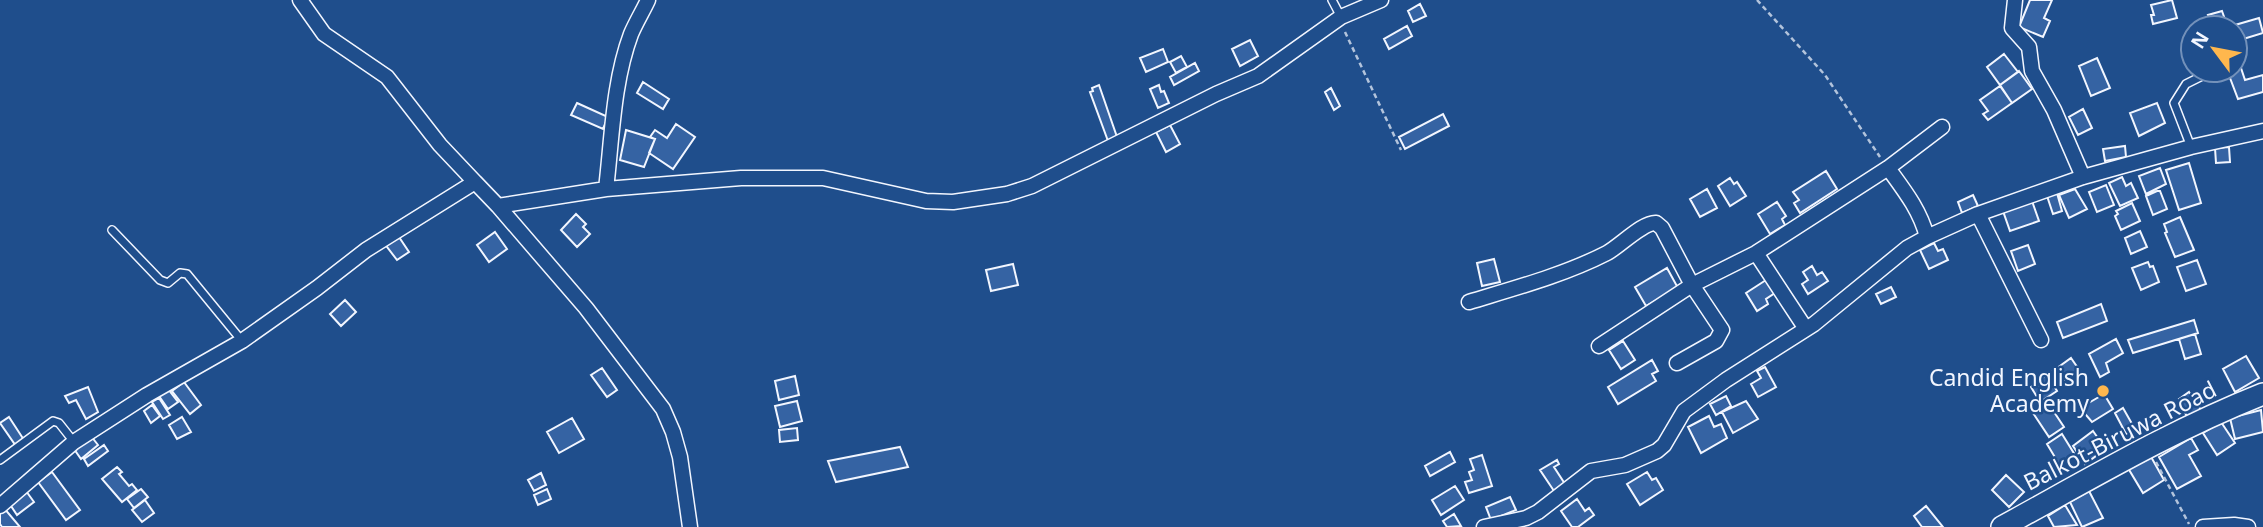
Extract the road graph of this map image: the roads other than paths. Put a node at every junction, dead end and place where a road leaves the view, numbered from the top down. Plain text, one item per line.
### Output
1 (300, 0) edge
2 (648, 0) edge
3 (1332, 0) edge
4 (1381, 0) edge
5 (2015, 0) edge
6 (1340, 19) junction
7 (2186, 84) edge
8 (1942, 127) dead end
9 (2263, 131) edge
10 (2190, 147) junction
11 (1888, 168) junction
12 (2082, 177) junction
13 (475, 182) junction
14 (606, 189) junction
15 (498, 205) junction
16 (1978, 214) junction
17 (112, 230) dead end
18 (1927, 237) junction
19 (1756, 253) junction
20 (1692, 285) junction
21 (1469, 302) dead end
22 (1806, 329) junction
23 (2041, 340) dead end
24 (242, 341) junction
25 (1600, 346) dead end
26 (1677, 363) dead end
27 (2263, 394) edge
28 (74, 442) junction
29 (0, 460) edge
30 (0, 506) edge
31 (690, 527) edge
32 (1484, 527) edge
33 (2002, 527) edge
34 (2203, 527) edge
35 (2248, 527) edge

1 - 13 street
2 - 14 street
3 - 6 lane
4 - 6 street
5 - 12 street
6 - 14 street
7 - 10 lane
8 - 11 street
9 - 10 street
10 - 12 street
11 - 18 street
11 - 19 street
12 - 16 street
13 - 15 street
13 - 24 street
14 - 15 street
15 - 31 street
16 - 18 street
16 - 23 street
17 - 24 lane
18 - 22 street
19 - 20 street
19 - 22 street
20 - 21 street
20 - 25 street
20 - 26 street
22 - 32 street
24 - 28 street
27 - 33 main road, Balkot-Biruwa Road
28 - 29 lane
28 - 30 street
34 - 35 street

